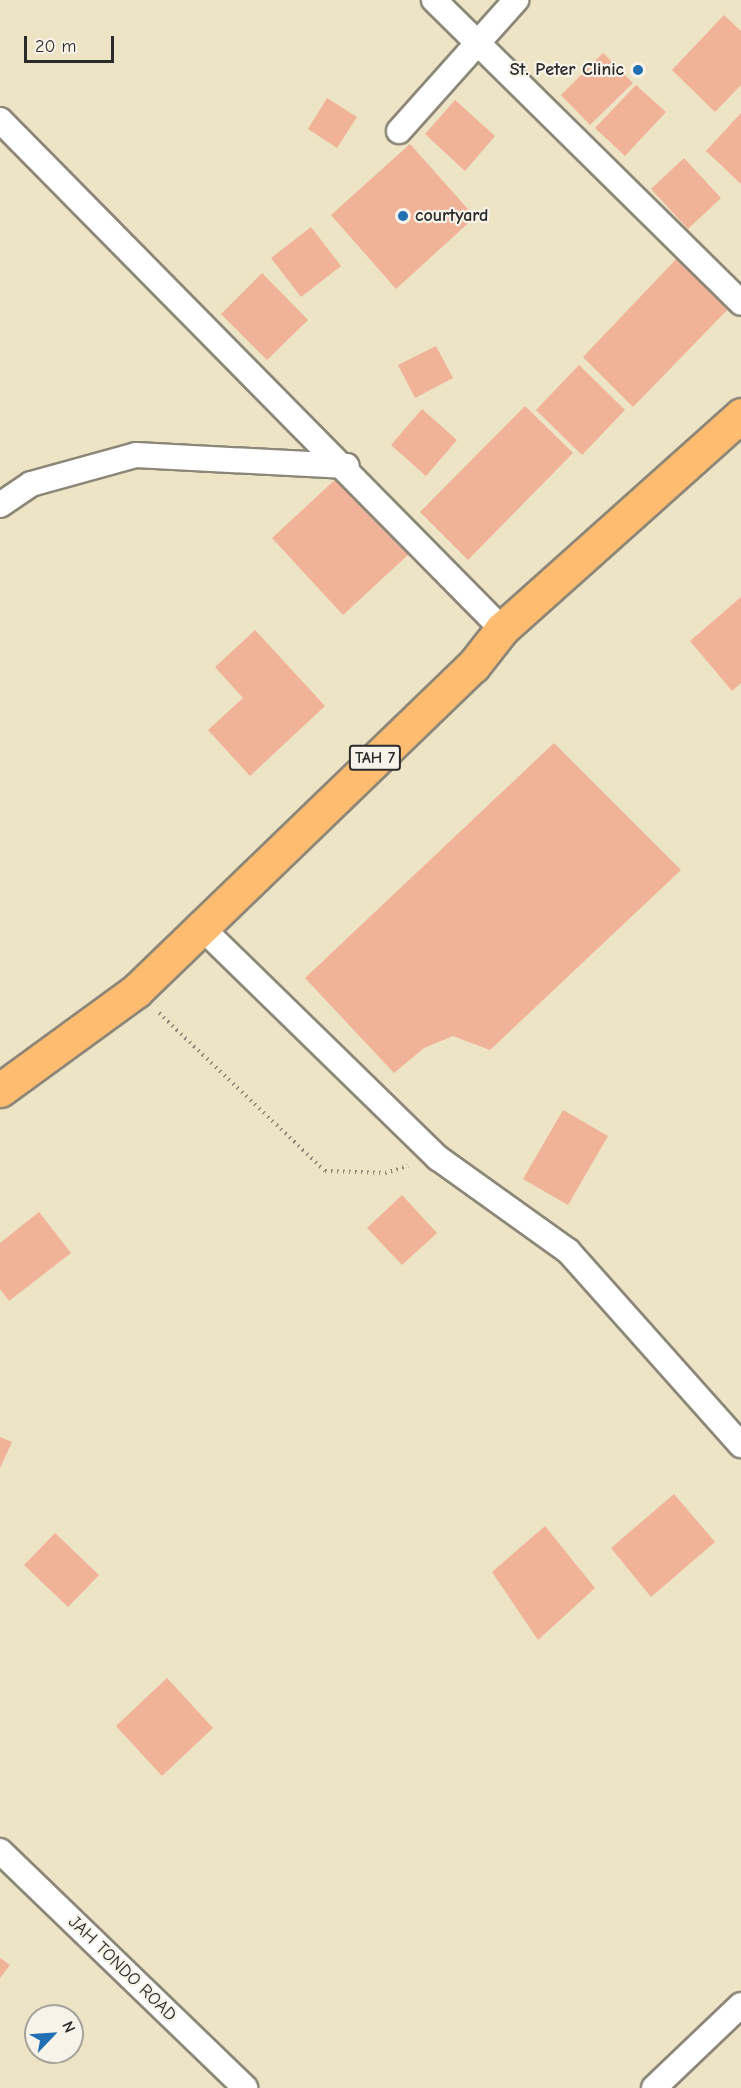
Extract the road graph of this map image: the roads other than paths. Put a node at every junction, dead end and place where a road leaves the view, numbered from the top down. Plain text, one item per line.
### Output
1 (434, 0) edge
2 (516, 0) edge
3 (478, 42) junction
4 (0, 120) edge
5 (399, 131) dead end
6 (741, 303) edge
7 (741, 415) edge
8 (347, 466) junction
9 (0, 505) edge
10 (502, 629) junction
11 (199, 924) junction
12 (0, 1090) edge
13 (741, 1445) edge
14 (0, 1851) edge
15 (741, 2006) edge
16 (245, 2088) edge
17 (654, 2088) edge

1 - 3 street
2 - 3 street
3 - 5 street
3 - 6 street
4 - 8 street
7 - 10 highway, TAH 7
8 - 9 street
8 - 10 street
10 - 11 highway, TAH 7
11 - 12 highway, TAH 7
11 - 13 street
14 - 16 street, JAH TONDO ROAD
15 - 17 street

